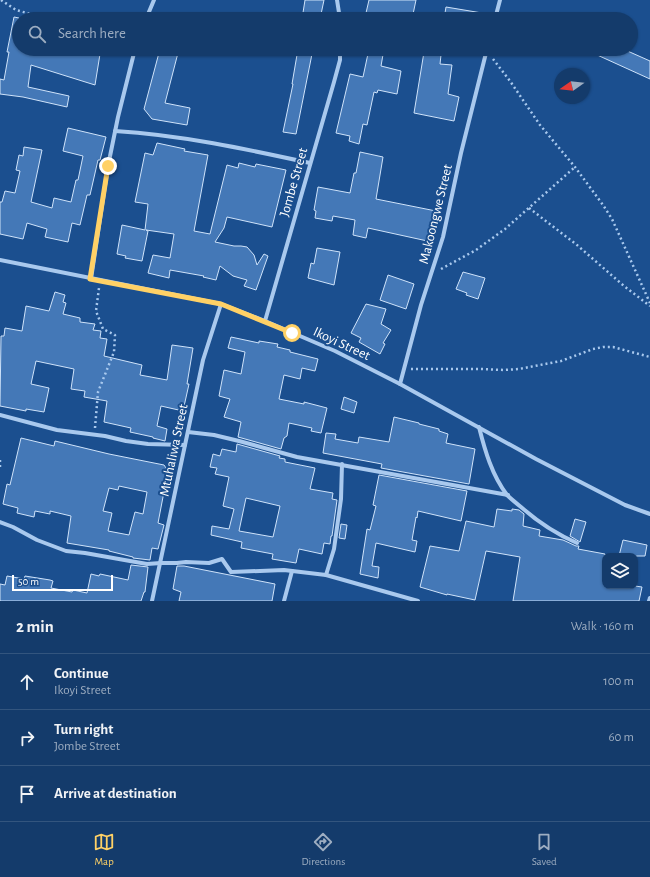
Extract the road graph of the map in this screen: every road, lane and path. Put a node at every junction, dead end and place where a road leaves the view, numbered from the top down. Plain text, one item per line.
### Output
1 (1, 0) edge
2 (154, 0) edge
3 (337, 0) edge
4 (497, 0) edge
5 (500, 0) edge
6 (499, 5) junction
7 (23, 12) edge
8 (149, 12) edge
9 (339, 12) edge
10 (497, 12) edge
11 (133, 56) edge
12 (340, 56) edge
13 (485, 56) edge
14 (491, 56) edge
15 (115, 131) junction
16 (310, 163) junction
17 (575, 167) junction
18 (529, 208) junction
19 (0, 260) edge
20 (431, 274) junction
21 (90, 279) junction
22 (101, 281) junction
23 (650, 303) edge
24 (221, 304) junction
25 (650, 306) edge
26 (264, 321) junction
27 (650, 357) edge
28 (404, 369) junction
29 (400, 384) junction
30 (0, 415) edge
31 (479, 427) junction
32 (188, 432) junction
33 (95, 434) junction
34 (185, 445) junction
35 (0, 460) edge
36 (342, 464) junction
37 (0, 469) edge
38 (508, 495) junction
39 (650, 514) edge
40 (0, 522) edge
41 (577, 543) dead end
42 (161, 563) junction
43 (292, 571) junction
44 (326, 575) junction
45 (650, 598) edge
46 (152, 601) edge
47 (284, 601) edge
48 (418, 601) edge
49 (649, 601) edge

1 - 7 path
2 - 8 street
3 - 9 street
4 - 6 street
5 - 6 street
6 - 10 street
11 - 15 street
12 - 16 street, Jombe Street
13 - 20 street, Makoongwe Street
14 - 17 path
15 - 16 street
15 - 21 street
16 - 26 street, Jombe Street
17 - 18 path
17 - 23 path
18 - 20 path
18 - 25 path
19 - 21 street, Ikoyi Street
20 - 28 street, Makoongwe Street
21 - 22 street, Ikoyi Street
22 - 24 street, Ikoyi Street
22 - 33 path
24 - 26 street, Ikoyi Street
24 - 32 street, Mtuhaliwa Street
26 - 29 street, Ikoyi Street
27 - 28 path
28 - 29 street, Makoongwe Street
29 - 31 street, Ikoyi Street
30 - 33 street
31 - 38 street
31 - 39 street, Ikoyi Street
32 - 34 street, Mtuhaliwa Street
32 - 36 street
33 - 34 street
34 - 42 street, Mtuhaliwa Street
35 - 37 path
36 - 38 street
36 - 44 street
38 - 41 street
40 - 42 street
42 - 43 street
42 - 46 street, Mtuhaliwa Street
43 - 44 street
43 - 47 street
44 - 48 street
45 - 49 street

